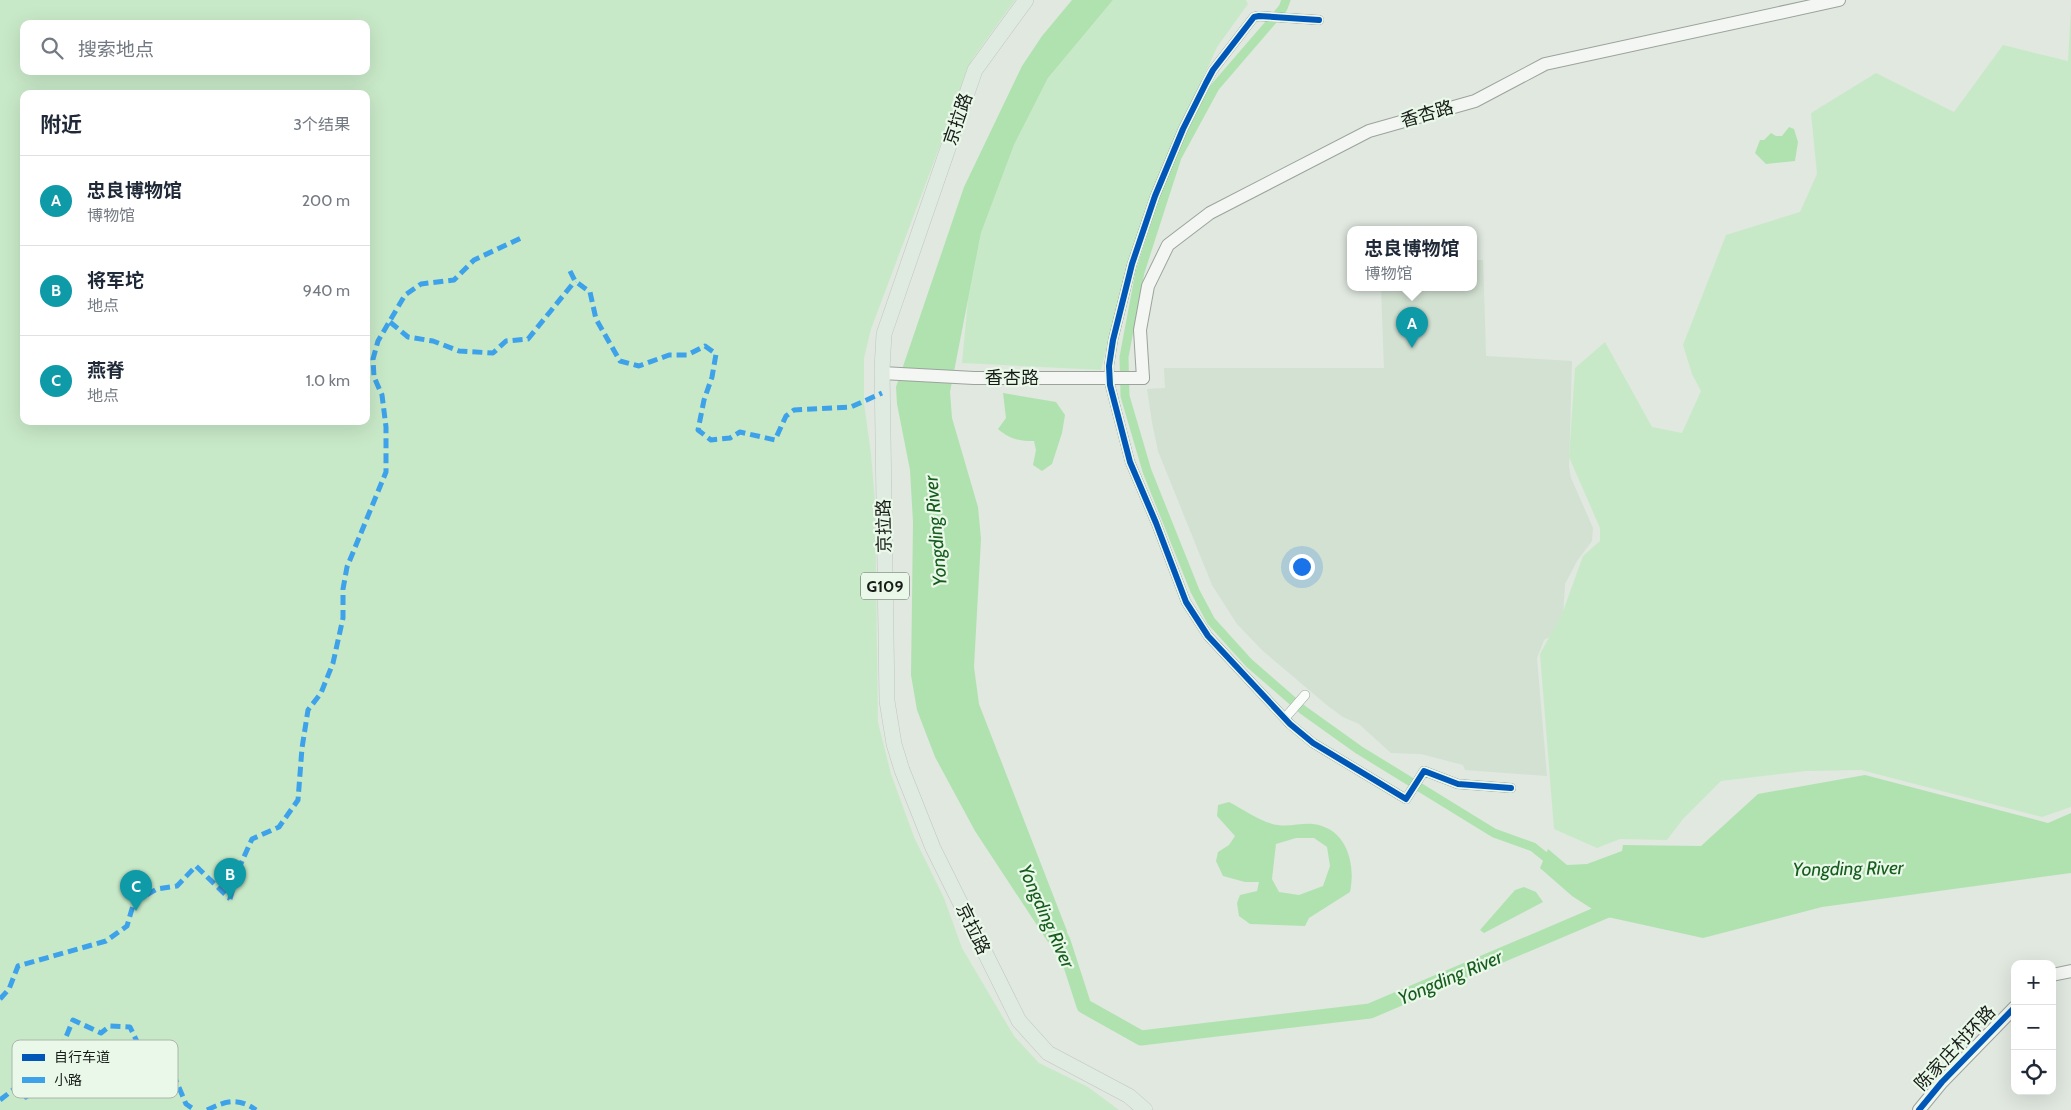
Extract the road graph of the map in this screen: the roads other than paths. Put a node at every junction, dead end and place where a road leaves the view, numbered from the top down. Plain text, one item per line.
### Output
1 (1026, 0) edge
2 (1839, 0) edge
3 (1318, 20) dead end
4 (889, 373) junction
5 (1110, 378) junction
6 (1305, 695) dead end
7 (1285, 718) junction
8 (1511, 788) dead end
9 (2071, 971) edge
10 (2056, 974) edge
11 (2011, 1011) edge
12 (1144, 1110) edge
13 (1919, 1110) edge

1 - 4 highway, 京拉路 / G109
2 - 5 street, 香杏路
3 - 5 street
4 - 5 street, 香杏路
4 - 12 highway, 京拉路 / G109
5 - 7 street
6 - 7 street
7 - 8 street
9 - 10 street
11 - 13 street, 陈家庄村环路

